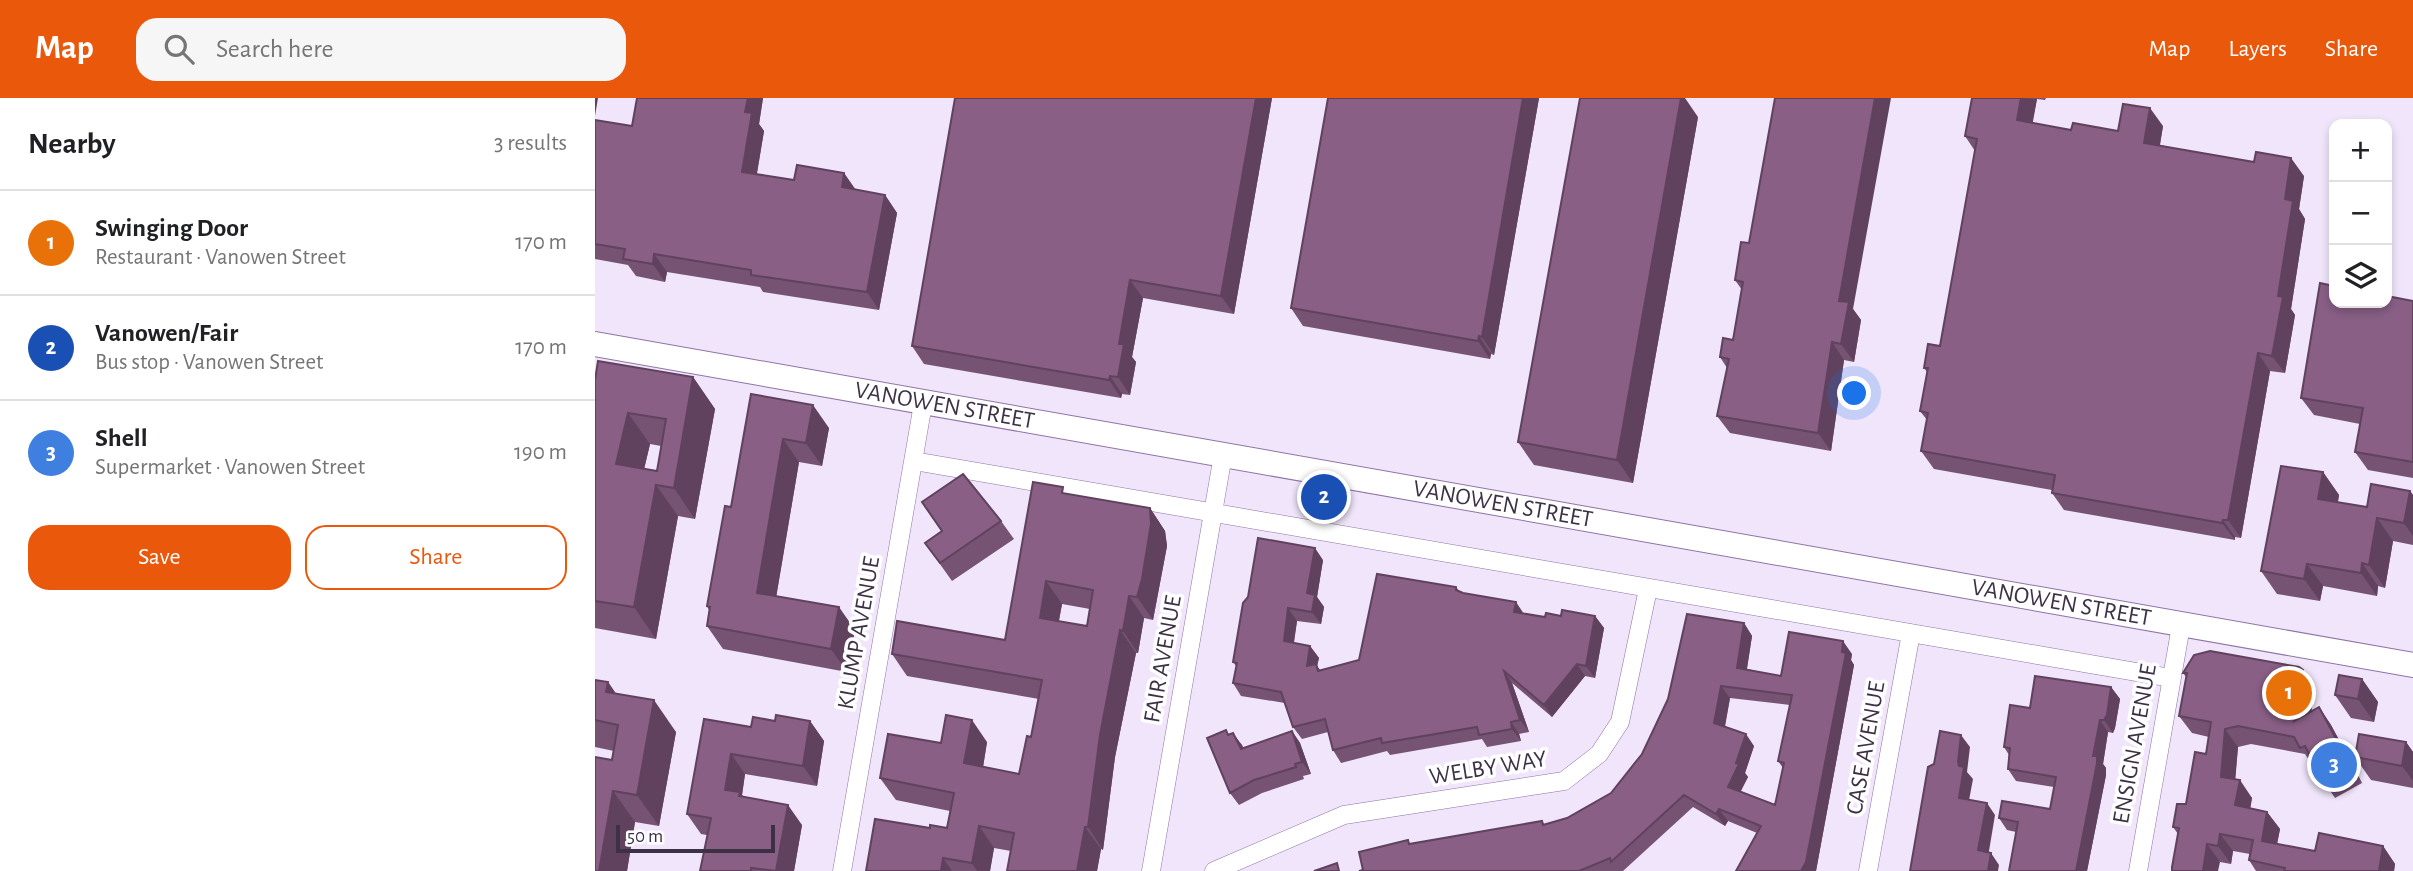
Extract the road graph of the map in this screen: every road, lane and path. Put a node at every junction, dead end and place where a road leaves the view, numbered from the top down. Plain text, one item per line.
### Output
1 (595, 344) edge
2 (923, 404) junction
3 (1223, 455) junction
4 (914, 460) junction
5 (1213, 513) junction
6 (1648, 589) junction
7 (2181, 626) junction
8 (1911, 633) junction
9 (2413, 665) edge
10 (2171, 678) junction
11 (842, 871) edge
12 (1151, 871) edge
13 (1214, 871) edge
14 (1868, 871) edge
15 (2138, 871) edge

1 - 2 main road, VANOWEN STREET
2 - 3 main road, VANOWEN STREET
2 - 4 street, KLUMP AVENUE
3 - 5 street, FAIR AVENUE
3 - 7 main road, VANOWEN STREET
4 - 5 street
4 - 11 street, KLUMP AVENUE
5 - 6 street
5 - 12 street, FAIR AVENUE
6 - 8 street
6 - 13 street, WELBY WAY
7 - 9 main road, VANOWEN STREET
7 - 10 street, ENSIGN AVENUE
8 - 10 street
8 - 14 street, CASE AVENUE
10 - 15 street, ENSIGN AVENUE

